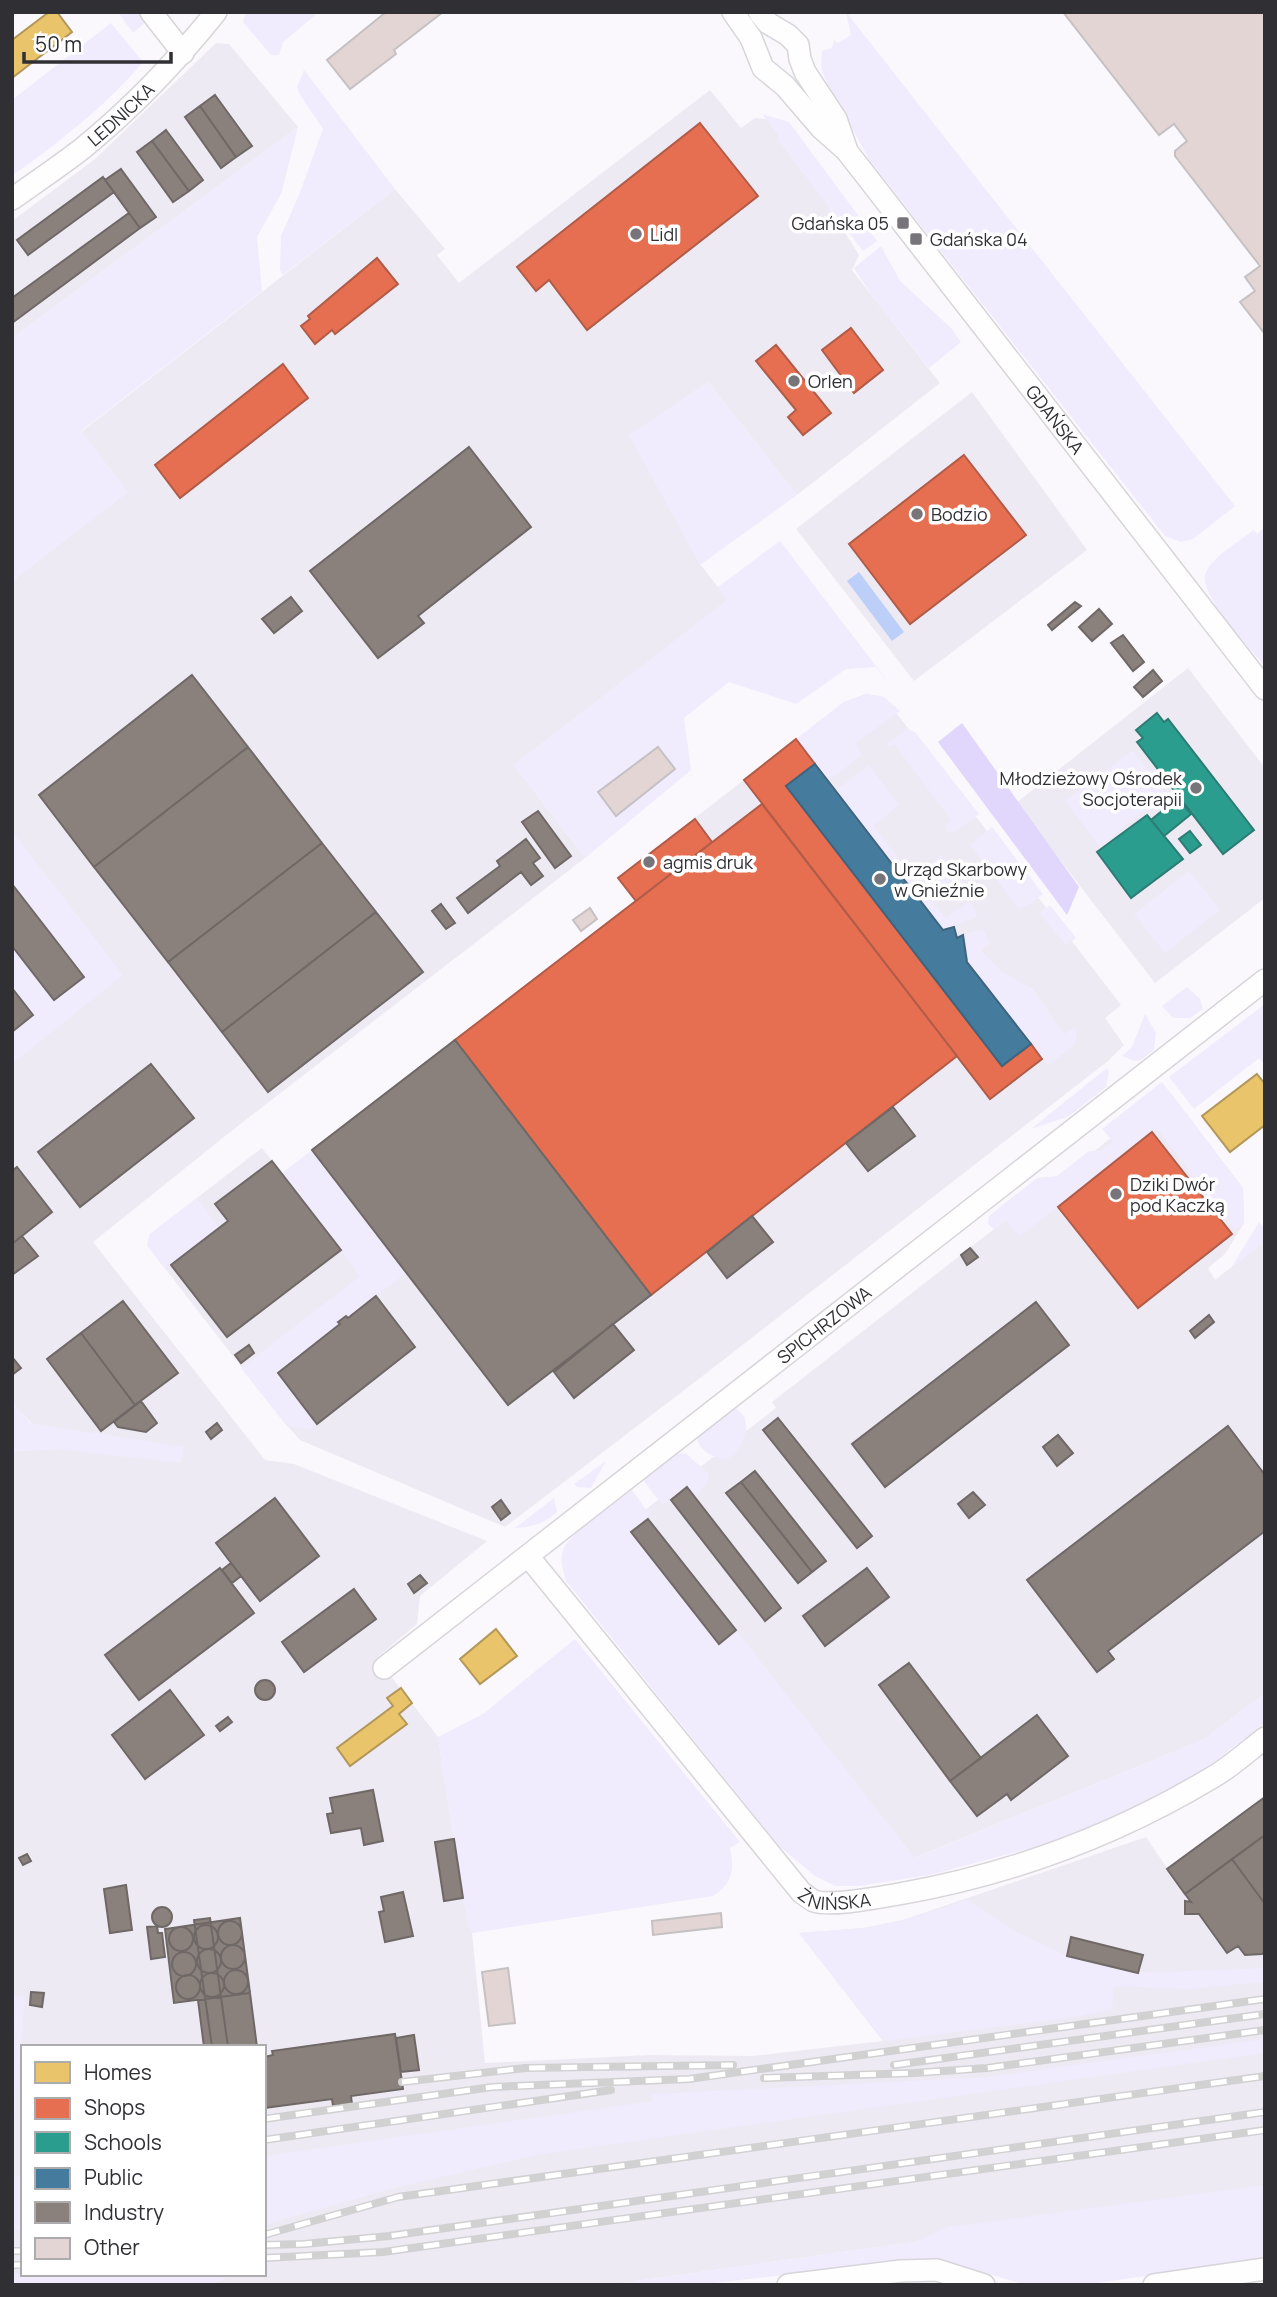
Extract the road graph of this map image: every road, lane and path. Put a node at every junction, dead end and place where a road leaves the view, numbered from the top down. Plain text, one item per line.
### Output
1 (151, 12) edge
2 (216, 12) edge
3 (733, 12) edge
4 (758, 12) edge
5 (782, 33) junction
6 (757, 52) junction
7 (183, 53) junction
8 (800, 59) junction
9 (772, 75) junction
10 (846, 150) junction
11 (12, 199) edge
12 (1265, 689) edge
13 (1265, 980) edge
14 (528, 1556) junction
15 (384, 1668) dead end
16 (1265, 1738) edge
17 (1265, 2269) edge
18 (788, 2285) edge
19 (984, 2285) edge
20 (1154, 2285) edge

1 - 7 street
2 - 7 street, LEDNICKA
3 - 6 street, GDAŃSKA
4 - 5 street, GDAŃSKA
5 - 6 street
5 - 8 street, GDAŃSKA
6 - 9 street, GDAŃSKA
7 - 11 street, LEDNICKA
8 - 9 street
8 - 10 street, GDAŃSKA
9 - 10 street, GDAŃSKA
10 - 12 street, GDAŃSKA
13 - 14 street, SPICHRZOWA
14 - 15 street, SPICHRZOWA
14 - 16 street, ŻNIŃSKA
17 - 20 street
18 - 19 street

